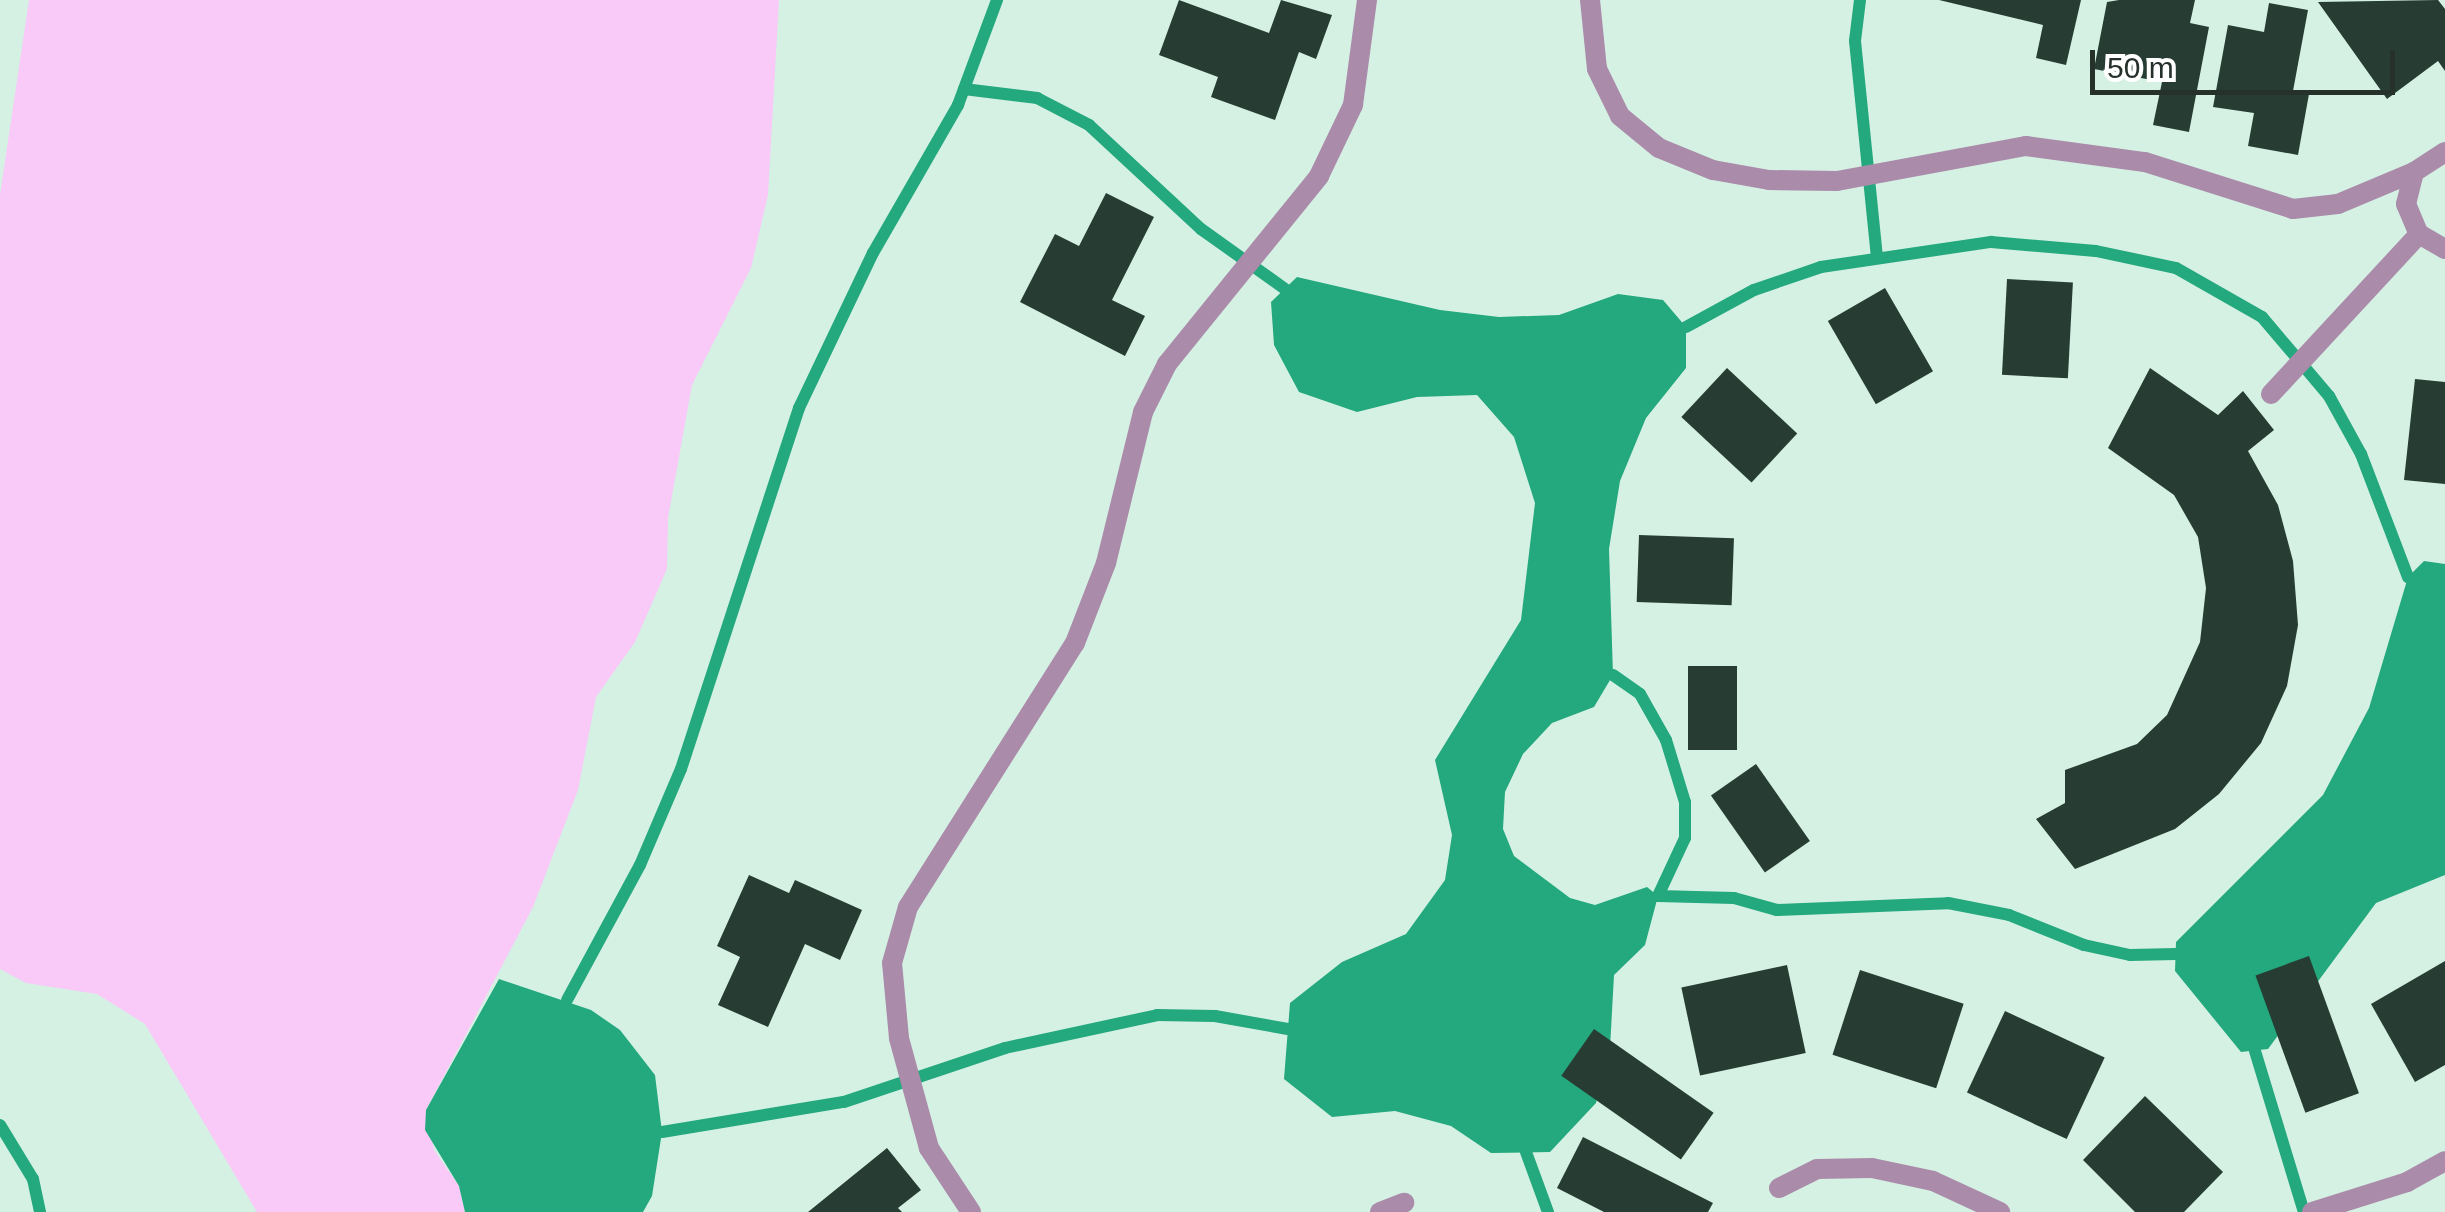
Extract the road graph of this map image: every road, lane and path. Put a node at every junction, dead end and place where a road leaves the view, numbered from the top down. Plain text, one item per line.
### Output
1 (1368, 0) edge
2 (1590, 0) edge
3 (2445, 152) edge
4 (2414, 172) junction
5 (2419, 234) junction
6 (2445, 249) edge
7 (2276, 388) dead end
8 (2445, 1160) edge
9 (1778, 1188) dead end
10 (1404, 1203) dead end
11 (2321, 1209) edge
12 (971, 1212) edge
13 (1380, 1212) edge
14 (2000, 1212) edge

1 - 12 lane
2 - 4 lane
3 - 4 lane
4 - 5 lane
5 - 6 lane
5 - 7 lane
8 - 11 lane
9 - 14 lane
10 - 13 lane

